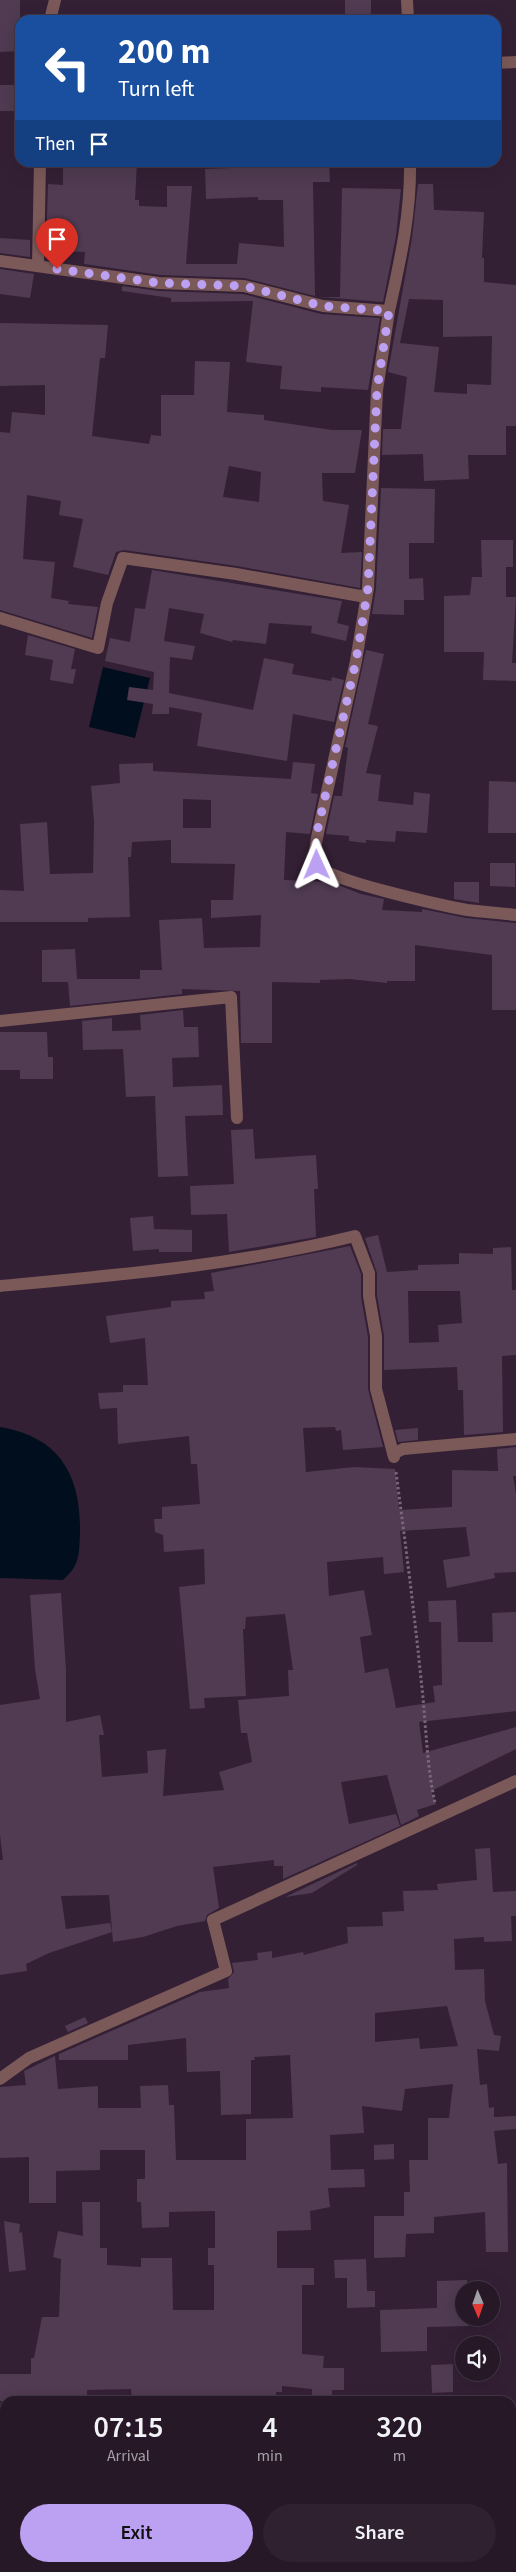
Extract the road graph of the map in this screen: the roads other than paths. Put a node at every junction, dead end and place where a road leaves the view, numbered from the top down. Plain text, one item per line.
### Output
1 (55, 0) edge
2 (406, 0) edge
3 (51, 15) edge
4 (408, 15) edge
5 (516, 62) edge
6 (501, 63) edge
7 (40, 167) edge
8 (410, 167) edge
9 (0, 261) edge
10 (38, 266) junction
11 (389, 311) junction
12 (366, 597) junction
13 (0, 618) edge
14 (516, 914) edge
15 (0, 1021) edge
16 (237, 1118) dead end
17 (0, 1286) edge
18 (516, 1439) edge
19 (516, 1781) edge
20 (0, 2079) edge

1 - 3 street
2 - 4 street
5 - 6 street
7 - 10 street
8 - 11 street
9 - 10 street
10 - 11 street
11 - 12 street
12 - 13 street
12 - 14 street
15 - 16 street
17 - 18 street
19 - 20 street

